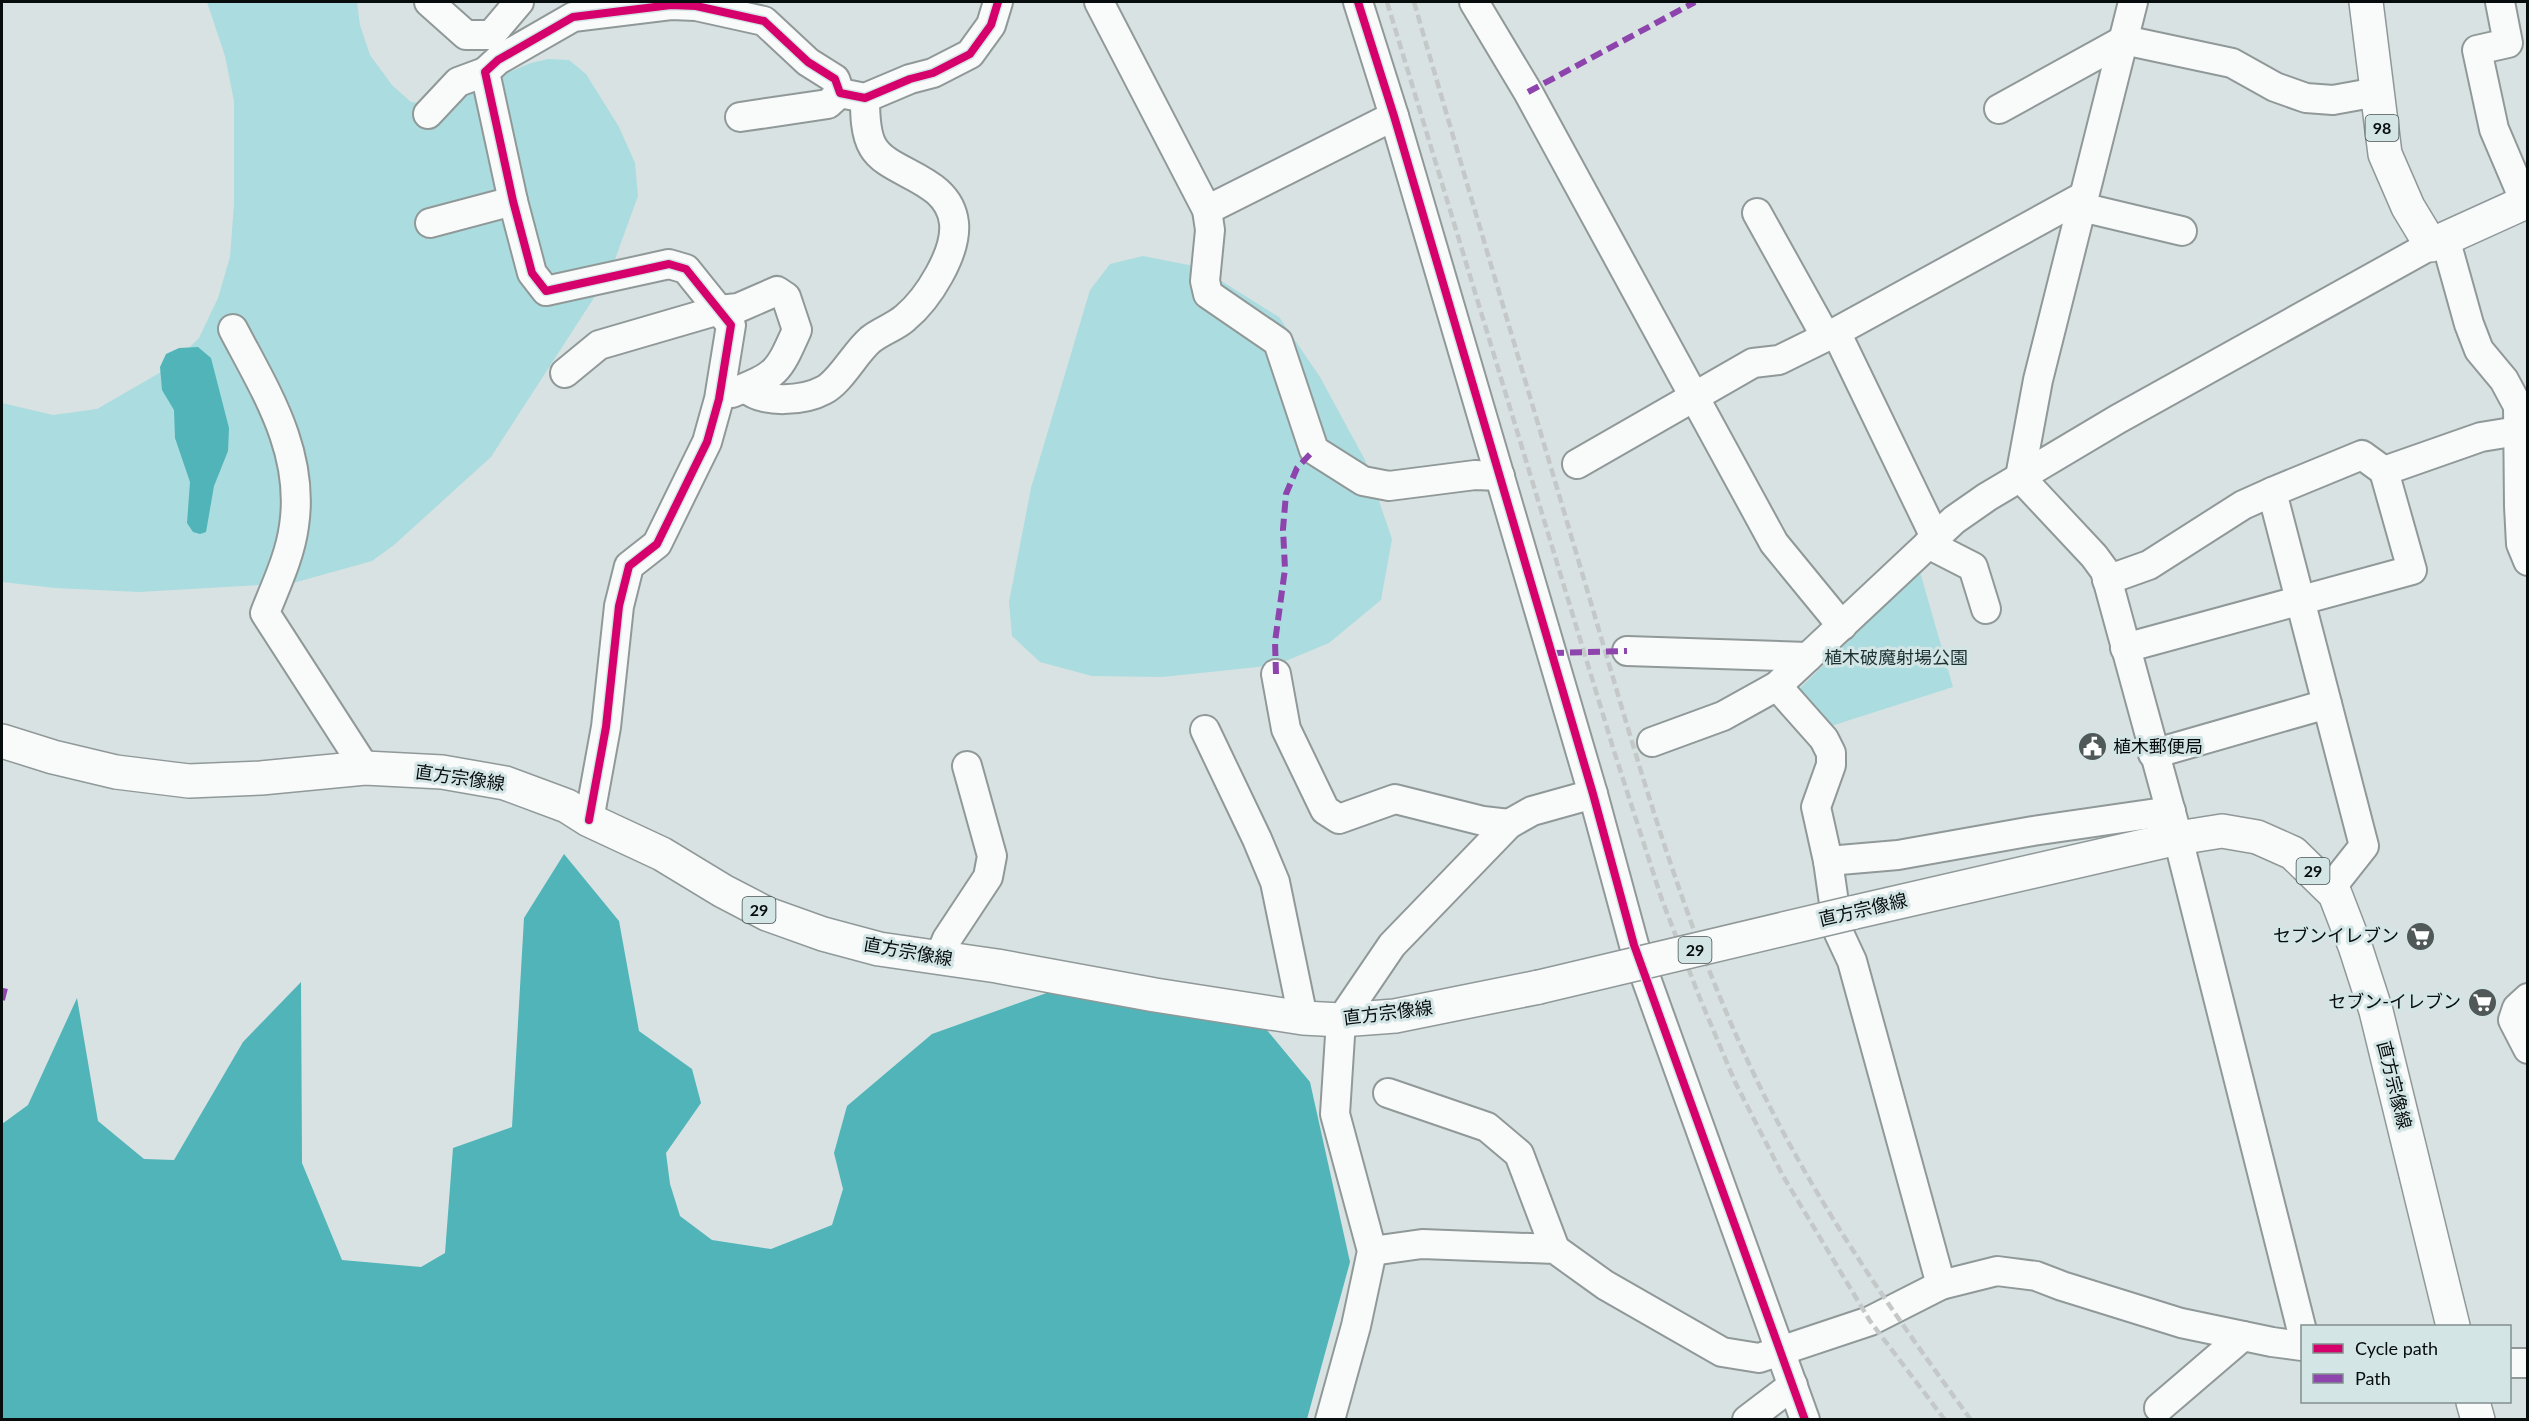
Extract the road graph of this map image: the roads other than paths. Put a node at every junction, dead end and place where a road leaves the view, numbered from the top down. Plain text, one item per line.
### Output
1 (429, 2) edge
2 (519, 2) edge
3 (998, 2) edge
4 (1099, 2) edge
5 (1358, 2) edge
6 (1474, 2) edge
7 (2133, 2) edge
8 (2366, 2) edge
9 (2500, 2) edge
10 (2124, 40) junction
11 (485, 72) junction
12 (2377, 92) junction
13 (852, 95) junction
14 (1999, 109) dead end
15 (428, 114) dead end
16 (1394, 116) junction
17 (740, 117) dead end
18 (513, 201) junction
19 (2526, 201) edge
20 (2083, 202) junction
21 (1207, 210) junction
22 (1757, 213) dead end
23 (430, 223) dead end
24 (2182, 231) dead end
25 (2438, 241) junction
26 (719, 310) junction
27 (233, 329) dead end
28 (1831, 335) junction
29 (565, 374) dead end
30 (746, 388) junction
31 (1695, 397) junction
32 (719, 399) junction
33 (2518, 431) junction
34 (1577, 464) dead end
35 (2384, 471) junction
36 (1500, 476) junction
37 (2020, 477) junction
38 (2272, 492) junction
39 (1932, 541) junction
40 (2528, 561) edge
41 (2107, 580) junction
42 (2300, 602) junction
43 (1986, 609) dead end
44 (1842, 626) junction
45 (2126, 648) junction
46 (1627, 651) dead end
47 (1808, 657) junction
48 (1276, 674) dead end
49 (1777, 686) junction
50 (2327, 704) junction
51 (1205, 730) dead end
52 (2, 741) edge
53 (1652, 742) dead end
54 (2153, 754) junction
55 (967, 766) dead end
56 (365, 768) junction
57 (1593, 794) junction
58 (590, 820) junction
59 (1509, 824) junction
60 (2174, 825) junction
61 (1828, 861) junction
62 (2330, 889) junction
63 (939, 958) junction
64 (2528, 998) edge
65 (1303, 1018) junction
66 (1341, 1020) junction
67 (2528, 1049) edge
68 (1388, 1093) dead end
69 (1555, 1249) junction
70 (1372, 1251) junction
71 (1941, 1285) junction
72 (2453, 1325) edge
73 (2301, 1327) edge
74 (2243, 1336) junction
75 (2301, 1346) edge
76 (1782, 1352) junction
77 (2528, 1363) edge
78 (2511, 1364) edge
79 (1792, 1385) junction
80 (2474, 1403) edge
81 (2159, 1408) dead end
82 (1330, 1419) edge
83 (1747, 1419) edge
84 (1805, 1419) edge
85 (2478, 1419) edge

1 - 2 street
3 - 13 street
4 - 21 street
5 - 16 street
6 - 31 street
7 - 10 street
8 - 12 main road, 98
9 - 19 street
10 - 12 street
10 - 14 street
10 - 20 street
11 - 13 street
11 - 15 street
11 - 18 street
12 - 25 main road, 98
13 - 17 street
13 - 30 street
16 - 21 street
16 - 36 street
18 - 23 street
18 - 26 street
19 - 25 main road
20 - 24 street
20 - 28 street
20 - 37 street
21 - 36 street
22 - 28 street
25 - 33 street
25 - 37 street
26 - 29 street
26 - 30 street
26 - 32 street
27 - 56 street
28 - 31 street
28 - 39 street
30 - 32 street
31 - 34 street
31 - 44 street
32 - 58 street
33 - 35 street
33 - 40 street
35 - 38 street
35 - 42 street
36 - 57 street
37 - 39 street
37 - 41 street
38 - 41 street
38 - 42 street
39 - 43 street
39 - 44 street
41 - 45 street
42 - 45 street
42 - 50 street
44 - 47 street
45 - 54 street
46 - 47 street
47 - 49 street
48 - 59 street
49 - 53 street
49 - 61 street
50 - 54 street
50 - 62 street
51 - 65 street
52 - 56 main road, 直方宗像線 / 29
54 - 60 street
55 - 63 street
56 - 58 main road, 直方宗像線 / 29
57 - 59 street
57 - 76 street
58 - 63 main road, 直方宗像線 / 29
59 - 66 street
60 - 61 street
60 - 62 main road, 直方宗像線 / 29
60 - 66 main road, 直方宗像線 / 29, bridge
60 - 73 street
61 - 71 street
62 - 72 main road, 直方宗像線 / 29
63 - 65 main road, 直方宗像線 / 29
64 - 67 street
65 - 66 main road, 直方宗像線 / 29
66 - 70 street
68 - 69 street
69 - 70 street
69 - 76 street
70 - 82 street
71 - 74 street
71 - 76 street
74 - 75 street
74 - 81 street
76 - 79 street
77 - 78 street
79 - 83 street
79 - 84 street
80 - 85 main road

